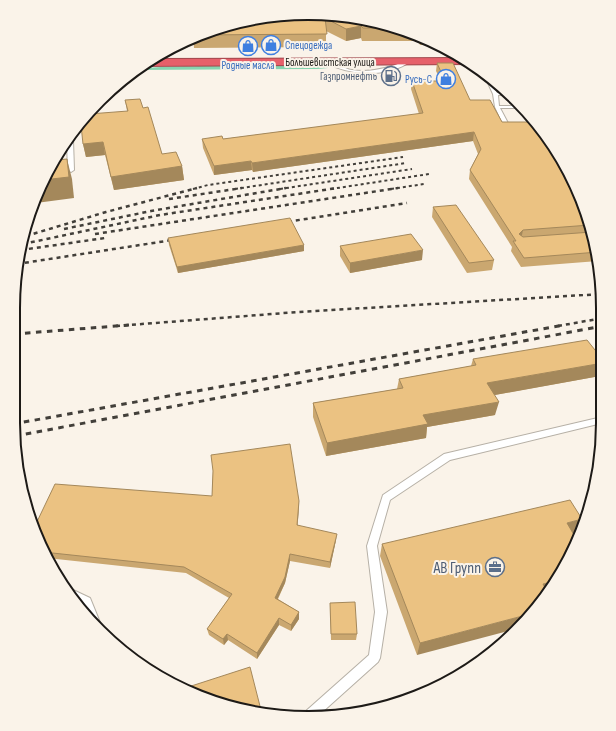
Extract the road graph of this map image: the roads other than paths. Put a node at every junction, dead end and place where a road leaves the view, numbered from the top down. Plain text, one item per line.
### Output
1 (445, 55) edge
2 (170, 56) edge
3 (455, 61) edge
4 (158, 63) edge
5 (490, 85) edge
6 (494, 94) junction
7 (501, 94) edge
8 (497, 107) junction
9 (515, 107) edge
10 (506, 125) edge
11 (70, 146) edge
12 (71, 170) dead end
13 (596, 421) edge
14 (81, 600) edge
15 (90, 611) edge
16 (316, 711) edge

1 - 2 highway, Большевистская улица
3 - 4 highway, Большевистская улица
5 - 6 lane
6 - 7 lane
6 - 8 lane
8 - 9 lane
8 - 10 lane
11 - 12 lane
13 - 16 lane
14 - 15 lane

